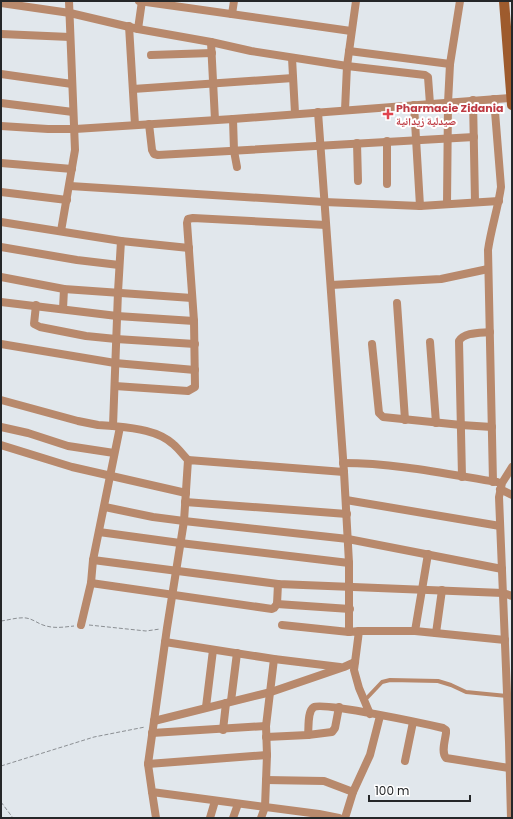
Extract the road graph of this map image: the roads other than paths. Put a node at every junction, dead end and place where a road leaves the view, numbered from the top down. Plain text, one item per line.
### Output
1 (69, 1) edge
2 (141, 1) edge
3 (234, 1) edge
4 (356, 1) edge
5 (460, 1) edge
6 (504, 1) edge
7 (1, 3) edge
8 (70, 13) junction
9 (232, 14) junction
10 (129, 26) junction
11 (138, 29) junction
12 (351, 30) junction
13 (1, 34) edge
14 (70, 37) junction
15 (211, 42) junction
16 (349, 51) junction
17 (212, 53) junction
18 (151, 55) dead end
19 (292, 58) junction
20 (450, 64) junction
21 (347, 66) junction
22 (1, 74) edge
23 (293, 78) junction
24 (72, 84) junction
25 (214, 84) junction
26 (133, 89) junction
27 (494, 99) junction
28 (473, 100) junction
29 (511, 101) edge
30 (1, 103) edge
31 (448, 103) junction
32 (430, 104) junction
33 (414, 105) junction
34 (345, 110) junction
35 (73, 112) junction
36 (318, 112) junction
37 (295, 113) junction
38 (233, 119) junction
39 (215, 120) junction
40 (149, 124) junction
41 (135, 125) junction
42 (1, 126) edge
43 (75, 129) junction
44 (474, 137) junction
45 (447, 138) junction
46 (416, 139) junction
47 (386, 141) junction
48 (357, 143) junction
49 (320, 145) junction
50 (234, 151) junction
51 (1, 163) edge
52 (237, 168) dead end
53 (72, 169) junction
54 (358, 181) dead end
55 (387, 184) dead end
56 (70, 186) junction
57 (1, 192) edge
58 (67, 200) junction
59 (500, 201) junction
60 (324, 202) junction
61 (475, 202) junction
62 (447, 204) junction
63 (420, 206) junction
64 (1, 222) edge
65 (326, 225) junction
66 (61, 231) junction
67 (121, 241) junction
68 (1, 248) edge
69 (189, 248) junction
70 (119, 265) junction
71 (488, 269) junction
72 (1, 276) edge
73 (331, 284) junction
74 (64, 289) junction
75 (118, 292) junction
76 (192, 298) junction
77 (1, 302) edge
78 (397, 303) dead end
79 (36, 305) junction
80 (63, 309) junction
81 (117, 316) junction
82 (194, 321) junction
83 (490, 332) junction
84 (116, 339) junction
85 (430, 342) dead end
86 (1, 344) edge
87 (195, 344) junction
88 (372, 344) dead end
89 (115, 363) junction
90 (195, 370) junction
91 (115, 386) junction
92 (1, 400) edge
93 (404, 420) junction
94 (436, 423) junction
95 (461, 425) junction
96 (117, 426) junction
97 (1, 427) edge
98 (492, 427) junction
99 (1, 445) edge
100 (114, 453) junction
101 (188, 460) junction
102 (512, 467) edge
103 (344, 468) junction
104 (110, 476) junction
105 (462, 477) junction
106 (493, 482) junction
107 (501, 486) junction
108 (186, 493) junction
109 (512, 495) edge
110 (346, 500) junction
111 (185, 502) junction
112 (105, 507) junction
113 (347, 514) junction
114 (184, 521) junction
115 (500, 526) junction
116 (100, 532) junction
117 (348, 539) junction
118 (180, 543) junction
119 (428, 554) junction
120 (93, 560) junction
121 (349, 563) junction
122 (502, 569) junction
123 (176, 570) junction
124 (91, 583) junction
125 (278, 584) junction
126 (350, 587) junction
127 (423, 590) junction
128 (442, 590) junction
129 (173, 595) junction
130 (510, 595) edge
131 (277, 604) junction
132 (350, 609) junction
133 (81, 625) dead end
134 (282, 625) dead end
135 (359, 631) junction
136 (415, 631) junction
137 (350, 632) junction
138 (436, 633) junction
139 (505, 640) junction
140 (165, 642) junction
141 (214, 650) junction
142 (237, 654) junction
143 (274, 659) junction
144 (355, 662) junction
145 (344, 667) junction
146 (271, 692) junction
147 (510, 696) edge
148 (364, 700) junction
149 (229, 702) junction
150 (206, 708) junction
151 (339, 708) junction
152 (370, 714) junction
153 (380, 716) junction
154 (413, 722) junction
155 (266, 726) junction
156 (153, 727) junction
157 (223, 730) junction
158 (308, 736) junction
159 (266, 737) junction
160 (511, 743) edge
161 (267, 755) junction
162 (405, 761) dead end
163 (148, 764) junction
164 (509, 768) junction
165 (266, 780) junction
166 (152, 792) junction
167 (353, 792) junction
168 (511, 792) edge
169 (215, 801) junction
170 (238, 804) junction
171 (265, 807) junction
172 (290, 814) edge
173 (318, 816) edge
174 (156, 818) edge
175 (210, 818) edge
176 (233, 818) edge
177 (261, 818) edge
178 (339, 818) edge
179 (345, 818) edge
180 (511, 818) edge

1 - 8 street
2 - 9 street
2 - 11 street
3 - 9 street
4 - 12 street
5 - 20 street
6 - 29 main road
7 - 8 street
8 - 10 street
8 - 14 street
9 - 12 street
10 - 11 street
10 - 26 street
11 - 15 street
12 - 16 street
13 - 14 street
14 - 24 street
15 - 17 street
15 - 19 street
16 - 20 street
16 - 21 street
17 - 18 street
17 - 25 street
19 - 21 street
19 - 23 street
20 - 31 street
21 - 32 street
21 - 34 street
22 - 24 street
23 - 25 street
23 - 37 street
24 - 35 street
25 - 26 street
25 - 39 street
26 - 41 street
27 - 28 street
27 - 29 street
27 - 59 street
28 - 31 street
28 - 44 street
30 - 35 street
31 - 32 street
31 - 45 street
32 - 33 street
33 - 34 street
33 - 46 street
34 - 36 street
35 - 43 street
36 - 37 street
36 - 49 street
37 - 38 street
38 - 39 street
38 - 50 street
39 - 40 street
40 - 41 street
40 - 50 street
41 - 43 street
42 - 43 street
43 - 53 street
44 - 45 street
44 - 61 street
45 - 46 street
45 - 62 street
46 - 47 street
46 - 63 street
47 - 48 street
47 - 55 street
48 - 49 street
48 - 54 street
49 - 50 street
49 - 60 street
50 - 52 street
51 - 53 street
53 - 56 street
56 - 58 street
56 - 60 street
57 - 58 street
58 - 66 street
59 - 61 street
59 - 71 street
60 - 63 street
60 - 65 street
61 - 62 street
62 - 63 street
64 - 66 street
65 - 69 street
65 - 73 street
66 - 67 street
67 - 69 street
67 - 70 street
68 - 70 street
69 - 76 street
70 - 75 street
71 - 73 street
71 - 83 street
72 - 74 street
73 - 103 street
74 - 75 street
74 - 80 street
75 - 76 street
75 - 81 street
76 - 82 street
77 - 79 street
78 - 93 street
79 - 80 street
79 - 84 street
80 - 81 street
81 - 82 street
81 - 84 street
82 - 87 street
83 - 95 street
83 - 98 street
84 - 87 street
84 - 89 street
85 - 94 street
86 - 89 street
87 - 90 street
88 - 93 street
89 - 90 street
89 - 91 street
90 - 91 street
91 - 96 street
92 - 96 street
93 - 94 street
94 - 95 street
95 - 98 street
95 - 105 street
96 - 100 street
96 - 101 street
97 - 100 street
98 - 106 street
99 - 104 street
100 - 104 street
101 - 103 street
101 - 108 street
102 - 107 street
103 - 105 street
103 - 110 street
104 - 108 street
104 - 112 street
105 - 106 street
106 - 107 street
107 - 109 street
107 - 115 street
108 - 111 street
110 - 113 street
110 - 115 street
111 - 113 street
111 - 114 street
112 - 114 street
112 - 116 street
113 - 117 street
114 - 117 street
114 - 118 street
115 - 122 street
116 - 118 street
116 - 120 street
117 - 119 street
117 - 121 street
118 - 121 street
118 - 123 street
119 - 122 street
119 - 127 street
120 - 123 street
120 - 124 street
121 - 126 street
122 - 130 street
123 - 125 street
123 - 129 street
124 - 129 street
124 - 133 street
125 - 126 street
125 - 131 street
126 - 127 street
126 - 132 street
127 - 128 street
127 - 136 street
128 - 130 street
128 - 138 street
129 - 131 street
129 - 140 street
130 - 139 street
131 - 132 street
132 - 137 street
134 - 137 street
135 - 136 street
135 - 137 street
135 - 144 street
136 - 138 street
138 - 139 street
139 - 147 street
140 - 141 street
140 - 156 street
141 - 142 street
141 - 150 street
142 - 143 street
142 - 149 street
143 - 145 street
143 - 146 street
144 - 145 street
144 - 148 street
145 - 146 street
146 - 149 street
146 - 155 street
147 - 148 lane
147 - 160 street
148 - 152 street
149 - 150 street
149 - 157 street
150 - 156 street
151 - 152 street
151 - 158 street
151 - 158 street
152 - 153 street
153 - 154 street
153 - 167 street
154 - 162 street
154 - 164 street
155 - 157 street
155 - 159 street
156 - 157 street
156 - 163 street
158 - 159 street
159 - 161 street
160 - 164 street
161 - 163 street
161 - 165 street
163 - 166 street
164 - 168 street
165 - 167 street
165 - 171 street
166 - 169 street
166 - 174 street
167 - 179 street
168 - 180 street
169 - 170 street
169 - 175 street
170 - 171 street
170 - 176 street
171 - 172 street
171 - 177 street
172 - 173 street
173 - 178 street

